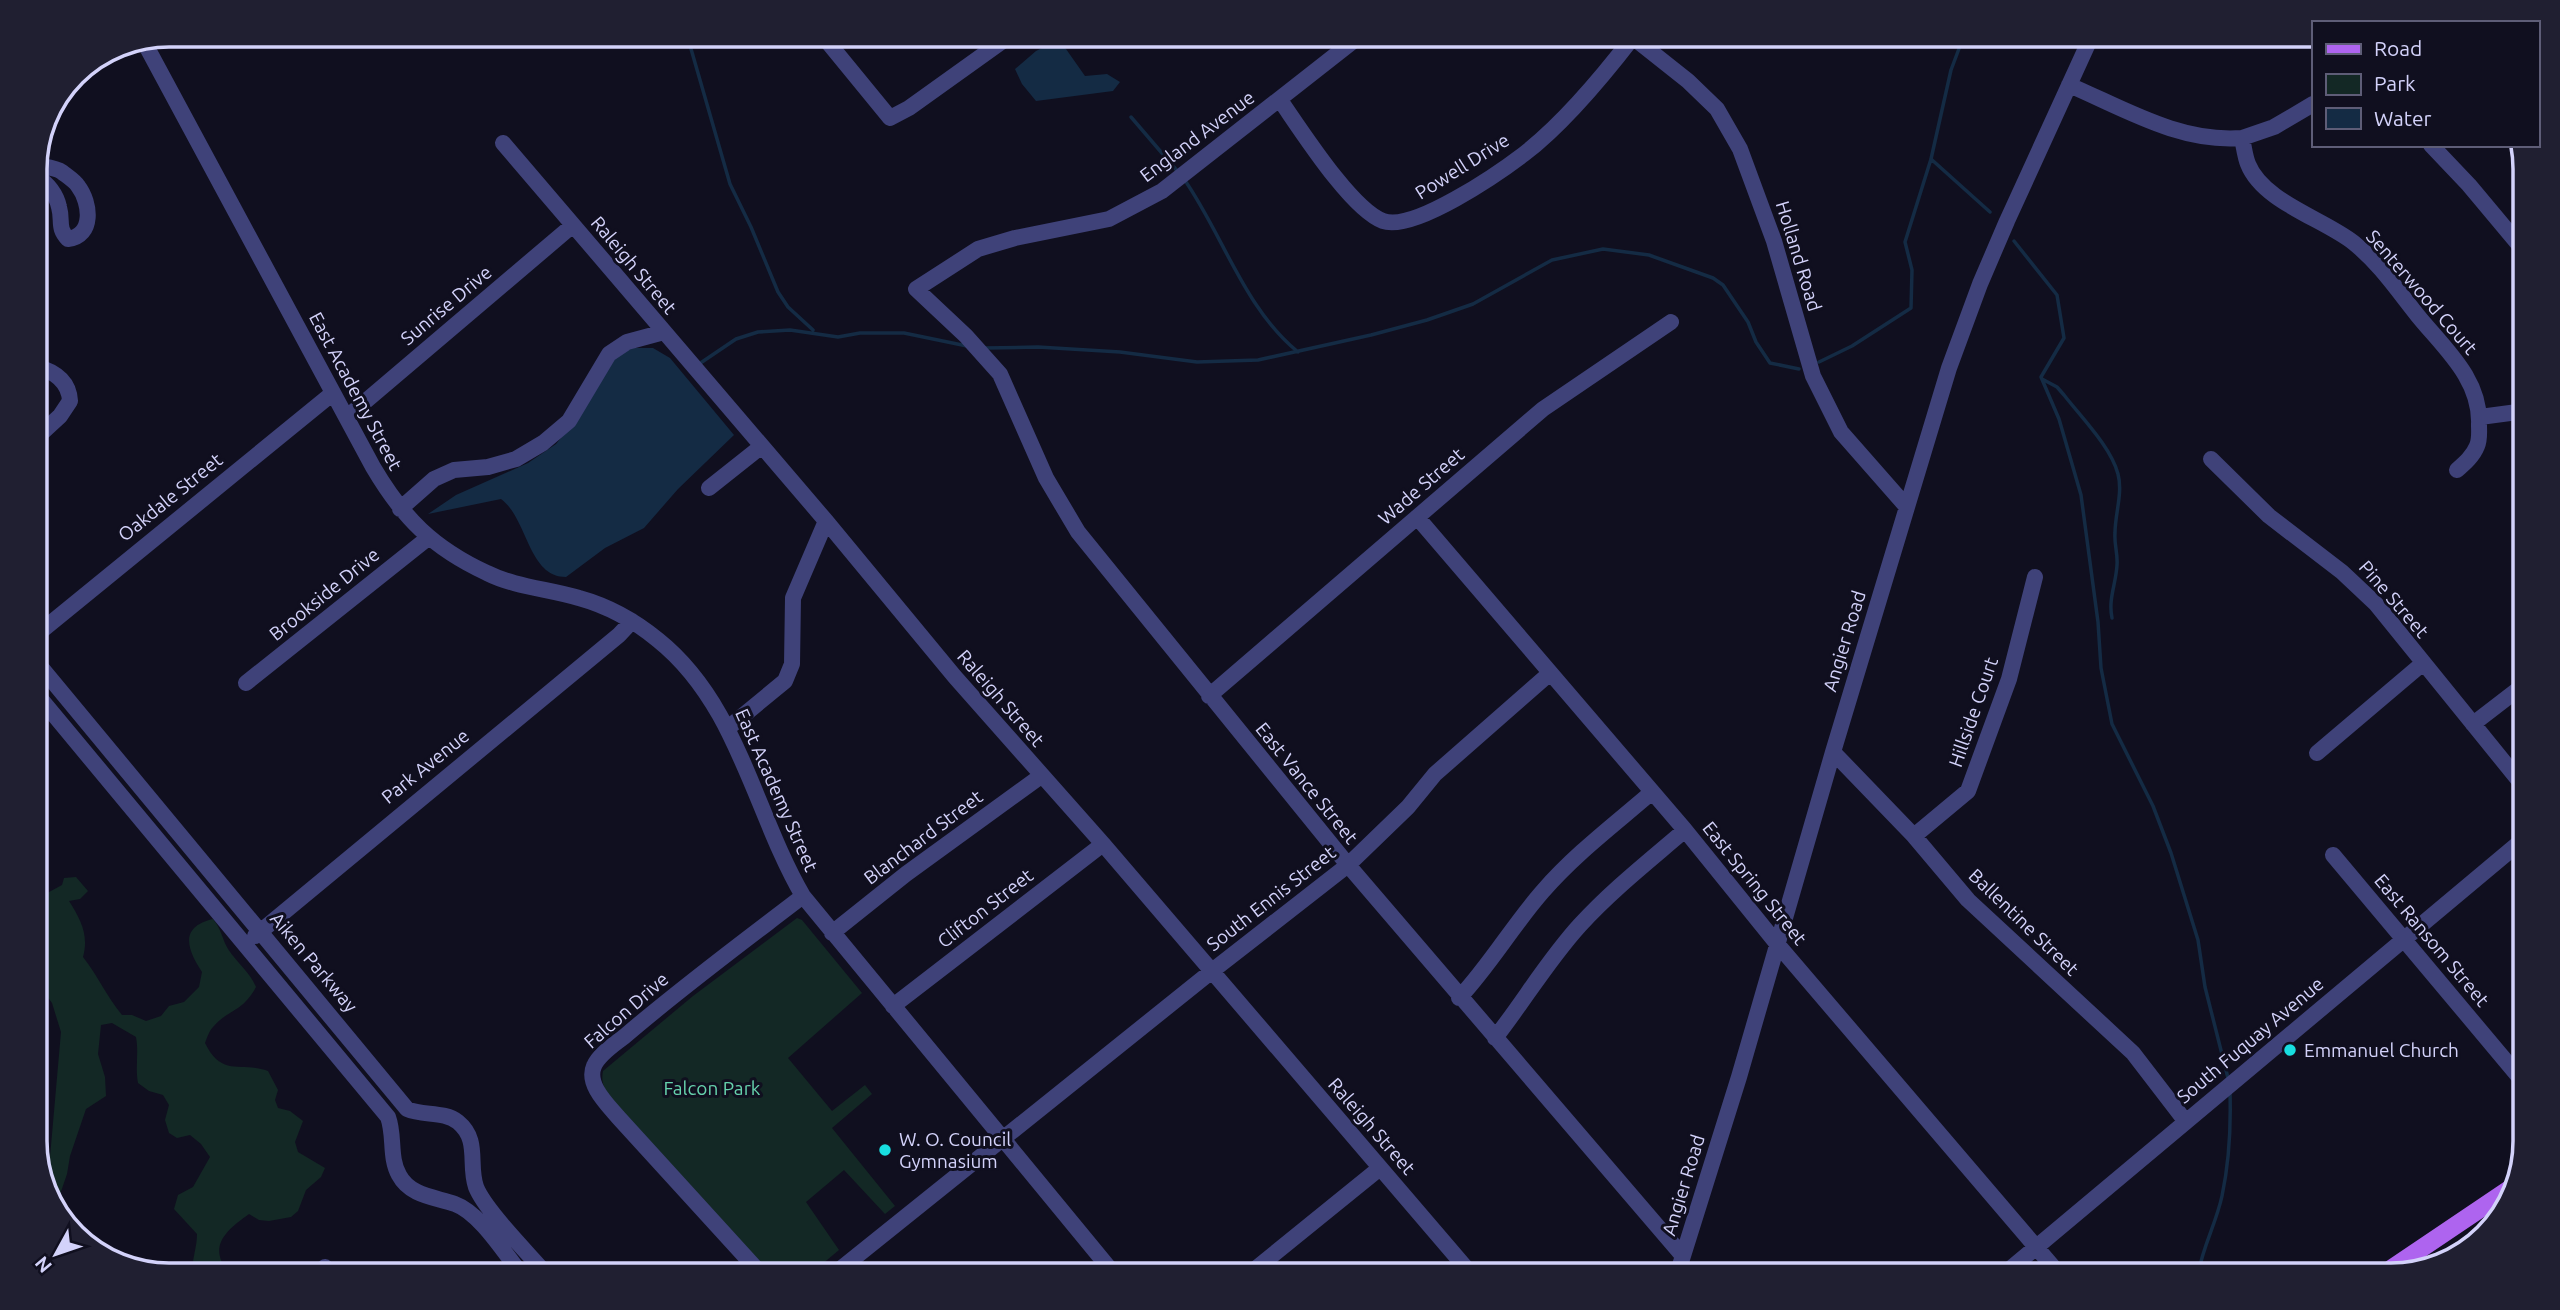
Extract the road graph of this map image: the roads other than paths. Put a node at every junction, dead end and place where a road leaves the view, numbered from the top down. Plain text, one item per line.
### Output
1 (832, 47) edge
2 (994, 47) edge
3 (1346, 47) edge
4 (1623, 47) edge
5 (1645, 47) edge
6 (2086, 47) edge
7 (148, 49) edge
8 (2069, 85) junction
9 (1280, 100) junction
10 (2312, 105) edge
11 (2242, 138) junction
12 (503, 143) dead end
13 (2433, 147) edge
14 (48, 168) edge
15 (48, 185) edge
16 (572, 225) junction
17 (2512, 237) edge
18 (939, 310) joint
19 (1671, 322) dead end
20 (664, 332) junction
21 (48, 371) edge
22 (333, 393) junction
23 (2512, 413) edge
24 (347, 417) junction
25 (2480, 417) junction
26 (48, 427) edge
27 (762, 446) junction
28 (2211, 459) dead end
29 (2457, 470) dead end
30 (709, 488) dead end
31 (1906, 506) junction
32 (400, 509) junction
33 (1417, 517) junction
34 (826, 521) junction
35 (428, 538) junction
36 (2035, 577) dead end
37 (632, 621) junction
38 (48, 624) edge
39 (2422, 664) junction
40 (1549, 674) junction
41 (48, 677) edge
42 (246, 683) dead end
43 (2513, 694) edge
44 (1209, 696) junction
45 (48, 708) edge
46 (2473, 724) junction
47 (728, 728) junction
48 (1833, 752) junction
49 (2318, 753) dead end
50 (2513, 773) edge
51 (1041, 776) junction
52 (1652, 792) junction
53 (1685, 830) junction
54 (1914, 836) junction
55 (1102, 844) junction
56 (2513, 848) edge
57 (2333, 855) dead end
58 (1348, 865) junction
59 (803, 896) junction
60 (261, 930) junction
61 (832, 933) junction
62 (2404, 939) junction
63 (245, 944) junction
64 (1778, 945) junction
65 (1212, 971) junction
66 (1459, 998) junction
67 (892, 1006) junction
68 (1495, 1038) junction
69 (2513, 1070) edge
70 (403, 1105) junction
71 (388, 1117) junction
72 (2186, 1122) junction
73 (1003, 1139) junction
74 (1380, 1168) junction
75 (2499, 1197) edge
76 (483, 1200) junction
77 (469, 1212) junction
78 (2037, 1247) junction
79 (1683, 1256) junction
80 (2402, 1262) edge
81 (512, 1263) edge
82 (537, 1263) edge
83 (751, 1263) edge
84 (847, 1263) edge
85 (1105, 1263) edge
86 (1263, 1263) edge
87 (1462, 1263) edge
88 (1681, 1263) edge
89 (2018, 1263) edge
90 (2050, 1263) edge

1 - 2 street
3 - 9 street, England Avenue
4 - 9 street, Powell Drive
5 - 31 street, Holland Road
6 - 8 street, Angier Road
7 - 22 street, East Academy Street
8 - 11 street
8 - 31 street, Angier Road
9 - 18 street, England Avenue
10 - 11 street
11 - 25 street, Senterwood Court
12 - 16 street, Raleigh Street
13 - 17 street
14 - 15 street
16 - 20 street, Raleigh Street
16 - 24 street, Sunrise Drive
18 - 44 street, East Vance Street
19 - 33 street, Wade Street
20 - 27 street, Raleigh Street
20 - 32 street
21 - 26 street
22 - 24 street, East Academy Street
22 - 38 street, Oakdale Street
23 - 25 street
24 - 32 street, East Academy Street
25 - 29 street, Senterwood Court
27 - 30 street
27 - 34 street, Raleigh Street
28 - 39 street, Pine Street
31 - 48 street, Angier Road
32 - 35 street, East Academy Street
33 - 40 street, East Spring Street
33 - 44 street, Wade Street
34 - 47 street
34 - 51 street, Raleigh Street
35 - 37 street, East Academy Street
35 - 42 street, Brookside Drive
36 - 54 street, Hillside Court
37 - 47 street, East Academy Street
37 - 60 street, Park Avenue
39 - 46 street, Pine Street
39 - 49 street
40 - 52 street, East Spring Street
40 - 58 street, South Ennis Street
41 - 60 street, Aiken Parkway
43 - 46 street
44 - 58 street, East Vance Street
45 - 63 street
46 - 50 street, Pine Street
47 - 59 street, East Academy Street
48 - 54 street, Ballentine Street
48 - 64 street, Angier Road
51 - 55 street, Raleigh Street
51 - 61 street, Blanchard Street
52 - 53 street, East Spring Street
52 - 66 street
53 - 64 street, East Spring Street
53 - 68 street
54 - 72 street, Ballentine Street
55 - 65 street, Raleigh Street
55 - 67 street, Clifton Street
56 - 62 street, South Fuquay Avenue
57 - 62 street, East Ransom Street
58 - 65 street, South Ennis Street
58 - 66 street, East Vance Street
59 - 61 street, East Academy Street
59 - 83 street, Falcon Drive
60 - 63 street, Park Avenue
60 - 70 street, Aiken Parkway
61 - 67 street, East Academy Street
62 - 69 street, East Ransom Street
62 - 72 street, South Fuquay Avenue
63 - 71 street
64 - 78 street, East Spring Street
64 - 79 street, Angier Road
65 - 73 street, South Ennis Street
65 - 74 street, Raleigh Street
66 - 68 street, East Vance Street
67 - 73 street, East Academy Street
68 - 79 street, East Vance Street
70 - 71 street
70 - 76 street
71 - 77 street
72 - 78 street, South Fuquay Avenue
73 - 84 street, South Ennis Street
73 - 85 street, East Academy Street
74 - 86 street
74 - 87 street, Raleigh Street
75 - 80 main road
76 - 77 street
76 - 82 street
77 - 81 street
78 - 89 street, South Fuquay Avenue
78 - 90 street, East Spring Street
79 - 88 street, Angier Road

